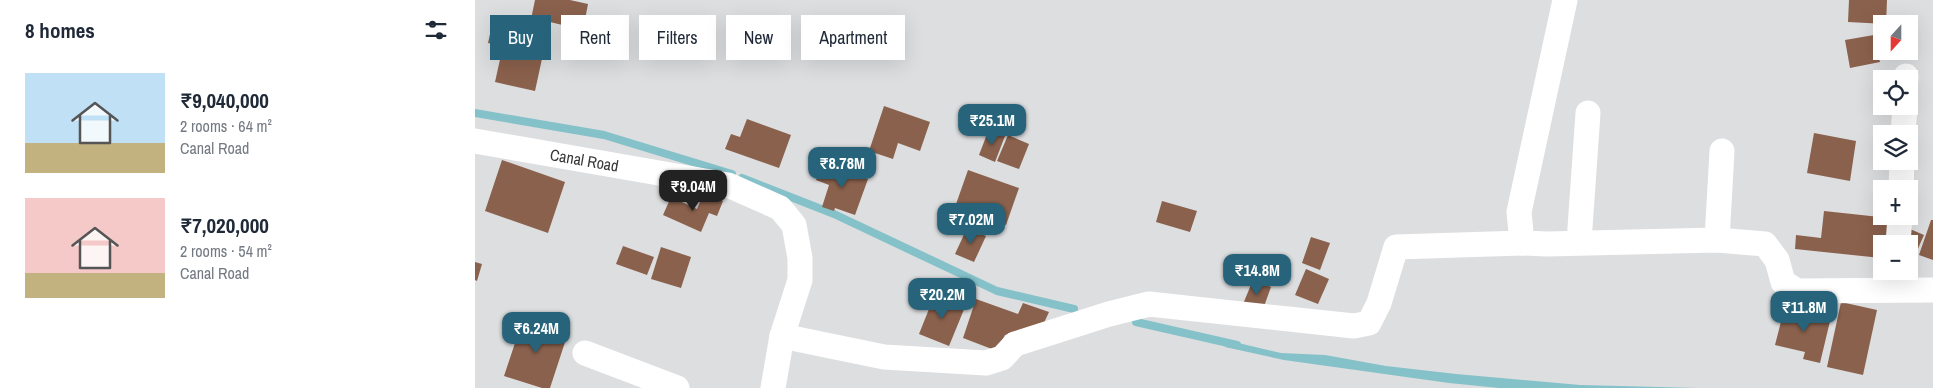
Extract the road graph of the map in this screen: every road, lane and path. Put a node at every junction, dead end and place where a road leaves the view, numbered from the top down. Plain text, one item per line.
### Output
1 (1565, 0) edge
2 (1588, 113) dead end
3 (475, 141) edge
4 (1722, 151) dead end
5 (1717, 240) junction
6 (1579, 242) junction
7 (1522, 243) junction
8 (1897, 281) edge
9 (1933, 290) edge
10 (782, 336) junction
11 (585, 353) dead end
12 (677, 388) edge
13 (773, 388) edge

1 - 7 street
2 - 6 street
3 - 10 street, Canal Road
4 - 5 street
5 - 6 street
5 - 8 street
6 - 7 street
7 - 10 street
8 - 9 street
10 - 13 street
11 - 12 street

